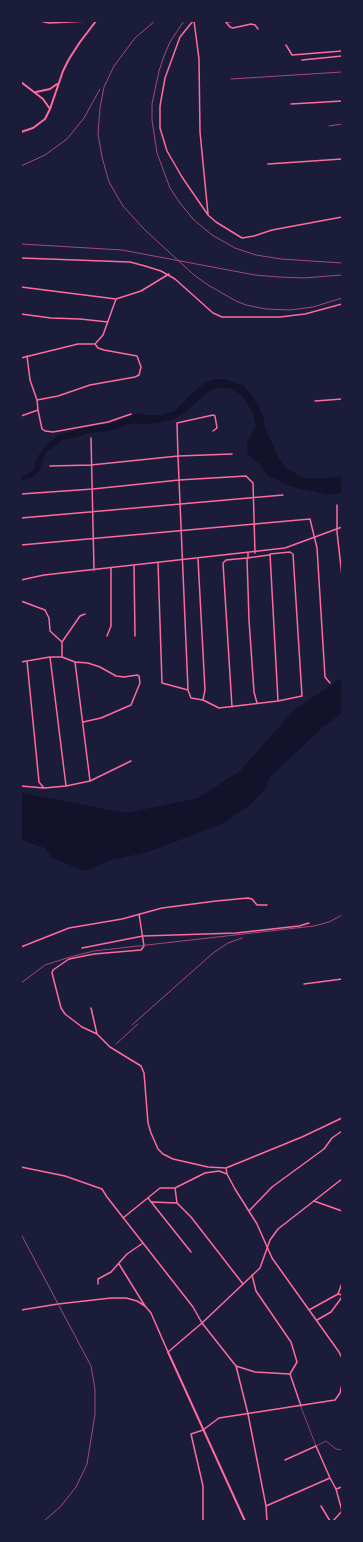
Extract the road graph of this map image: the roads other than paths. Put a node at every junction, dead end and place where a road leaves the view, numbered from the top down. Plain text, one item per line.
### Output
1 (40, 21) edge
2 (89, 21) edge
3 (96, 21) edge
4 (194, 21) edge
5 (226, 21) edge
6 (231, 21) edge
7 (236, 21) edge
8 (258, 29) dead end
9 (286, 45) dead end
10 (342, 51) edge
11 (342, 56) edge
12 (302, 60) dead end
13 (21, 82) edge
14 (58, 83) junction
15 (36, 92) junction
16 (342, 101) edge
17 (291, 104) dead end
18 (50, 109) junction
19 (21, 132) edge
20 (342, 158) edge
21 (268, 164) dead end
22 (208, 215) junction
23 (342, 218) edge
24 (21, 258) edge
25 (169, 274) junction
26 (21, 287) edge
27 (116, 299) junction
28 (342, 304) edge
29 (21, 314) edge
30 (108, 322) junction
31 (95, 344) junction
32 (27, 356) junction
33 (21, 358) edge
34 (342, 399) edge
35 (37, 400) junction
36 (316, 401) dead end
37 (38, 410) junction
38 (130, 414) dead end
39 (21, 416) edge
40 (213, 431) dead end
41 (91, 438) dead end
42 (232, 454) dead end
43 (178, 456) junction
44 (91, 464) junction
45 (50, 466) dead end
46 (180, 480) junction
47 (93, 489) junction
48 (21, 494) edge
49 (283, 495) dead end
50 (253, 498) junction
51 (181, 504) junction
52 (337, 505) dead end
53 (93, 511) junction
54 (21, 518) edge
55 (255, 524) junction
56 (342, 527) edge
57 (338, 529) junction
58 (182, 530) junction
59 (314, 537) junction
60 (93, 538) junction
61 (21, 546) edge
62 (248, 553) junction
63 (255, 553) junction
64 (270, 554) junction
65 (248, 558) junction
66 (198, 559) junction
67 (183, 560) junction
68 (158, 563) junction
69 (134, 566) junction
70 (111, 568) junction
71 (94, 570) junction
72 (342, 576) edge
73 (21, 580) edge
74 (21, 601) edge
75 (85, 614) dead end
76 (107, 636) dead end
77 (134, 636) dead end
78 (62, 642) junction
79 (50, 657) junction
80 (62, 657) junction
81 (27, 661) junction
82 (21, 662) edge
83 (75, 662) junction
84 (330, 682) dead end
85 (188, 690) junction
86 (203, 700) junction
87 (278, 701) junction
88 (257, 703) junction
89 (232, 707) junction
90 (83, 722) junction
91 (131, 761) dead end
92 (90, 781) junction
93 (21, 786) edge
94 (66, 786) junction
95 (44, 788) junction
96 (267, 905) dead end
97 (139, 914) junction
98 (309, 923) dead end
99 (143, 936) junction
100 (21, 947) edge
101 (82, 948) dead end
102 (342, 980) edge
103 (304, 984) dead end
104 (91, 1008) dead end
105 (97, 1034) junction
106 (341, 1118) edge
107 (342, 1122) edge
108 (342, 1131) edge
109 (21, 1167) edge
110 (226, 1168) junction
111 (227, 1174) junction
112 (342, 1179) edge
113 (175, 1188) junction
114 (148, 1198) junction
115 (151, 1201) junction
116 (314, 1201) junction
117 (177, 1203) junction
118 (249, 1211) junction
119 (342, 1211) edge
120 (123, 1218) junction
121 (143, 1243) junction
122 (268, 1250) junction
123 (191, 1252) dead end
124 (119, 1264) junction
125 (252, 1275) junction
126 (342, 1283) edge
127 (98, 1284) dead end
128 (243, 1284) junction
129 (338, 1294) junction
130 (342, 1296) edge
131 (145, 1306) junction
132 (21, 1310) edge
133 (309, 1310) junction
134 (317, 1320) junction
135 (202, 1323) junction
136 (342, 1350) edge
137 (168, 1352) junction
138 (339, 1352) junction
139 (342, 1358) edge
140 (236, 1366) junction
141 (290, 1374) junction
142 (342, 1384) edge
143 (301, 1406) junction
144 (248, 1414) junction
145 (203, 1430) junction
146 (316, 1446) junction
147 (342, 1450) edge
148 (285, 1460) dead end
149 (330, 1478) junction
150 (342, 1487) edge
151 (336, 1489) junction
152 (266, 1506) junction
153 (321, 1506) dead end
154 (203, 1521) edge
155 (244, 1521) edge
156 (267, 1521) edge
157 (331, 1521) edge

1 - 2 street
3 - 14 main road
4 - 22 street
4 - 22 street
5 - 6 street
5 - 8 street
6 - 7 street
9 - 10 street
11 - 12 street
13 - 15 main road
14 - 15 main road
14 - 18 main road
15 - 18 main road
16 - 17 street
18 - 19 main road
20 - 21 street
22 - 23 street
24 - 25 street
25 - 27 street
25 - 28 street
26 - 27 street
27 - 30 street
29 - 30 street
30 - 31 street
31 - 32 street
31 - 35 street
32 - 33 street
32 - 35 street
34 - 36 street
35 - 37 street
37 - 38 street
37 - 39 street
40 - 43 street
41 - 44 street
42 - 43 street
43 - 44 street
43 - 46 street
44 - 45 street
44 - 47 street
46 - 47 street
46 - 50 street
46 - 51 street
47 - 48 street
47 - 53 street
49 - 50 street
50 - 51 street
50 - 55 street
51 - 53 street
51 - 58 street
52 - 57 street
53 - 54 street
53 - 60 street
55 - 58 street
55 - 59 street
55 - 63 street
56 - 57 street
57 - 59 street
57 - 72 street
58 - 60 street
58 - 67 street
59 - 63 street
59 - 84 street
60 - 61 street
60 - 71 street
62 - 63 street
62 - 65 street
62 - 66 street
64 - 65 street
64 - 87 street
64 - 87 street
65 - 88 street
65 - 89 street
66 - 67 street
66 - 86 street
67 - 68 street
67 - 85 street
68 - 69 street
68 - 85 street
69 - 70 street
69 - 77 street
70 - 71 street
70 - 76 street
71 - 73 street
74 - 78 street
75 - 78 street
78 - 80 street
79 - 80 street
79 - 81 street
79 - 94 street
80 - 83 street
81 - 82 street
81 - 95 street
83 - 90 street
83 - 90 street
85 - 86 street
86 - 89 street
87 - 88 street
88 - 89 street
90 - 92 street
91 - 92 street
92 - 94 street
93 - 95 street
94 - 95 street
96 - 97 street
97 - 99 street
97 - 100 street
98 - 99 street
99 - 101 street
99 - 105 street
102 - 103 street
104 - 105 street
105 - 110 street
106 - 107 street
106 - 110 street
108 - 118 street
109 - 120 street
110 - 111 street
111 - 113 street
111 - 118 street
112 - 116 street
113 - 114 street
113 - 117 street
114 - 115 street
114 - 120 street
115 - 117 street
115 - 123 street
116 - 119 street
116 - 122 street
117 - 128 street
118 - 122 street
120 - 121 street
121 - 124 street
121 - 135 street
122 - 125 street
122 - 133 street
124 - 127 street
124 - 131 street
125 - 128 street
125 - 141 street
126 - 129 street
128 - 135 street
129 - 130 street
129 - 133 street
130 - 134 street
131 - 132 street
131 - 137 street
133 - 134 street
134 - 138 street
135 - 137 street
135 - 140 street
136 - 138 street
137 - 145 main road
138 - 139 street
140 - 141 street
140 - 144 street
141 - 143 street
142 - 143 street
143 - 144 street
143 - 146 lane
144 - 145 street
144 - 152 street
145 - 154 street
145 - 155 main road
146 - 147 lane
146 - 148 street
146 - 149 street
149 - 151 street
149 - 152 street
150 - 151 street
151 - 157 street
152 - 156 street
153 - 157 street

